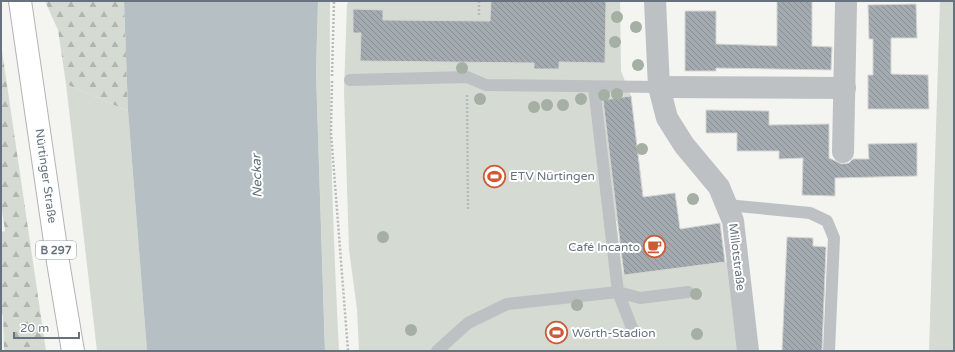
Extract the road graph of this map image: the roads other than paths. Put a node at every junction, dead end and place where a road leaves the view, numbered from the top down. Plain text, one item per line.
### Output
1 (20, 1) edge
2 (655, 1) edge
3 (846, 4) dead end
4 (350, 80) dead end
5 (594, 87) junction
6 (659, 87) junction
7 (845, 88) junction
8 (842, 152) dead end
9 (726, 205) junction
10 (618, 292) junction
11 (688, 292) dead end
12 (632, 328) dead end
13 (73, 351) edge
14 (437, 351) edge
15 (748, 351) edge
16 (829, 351) edge

1 - 13 main road, Nürtinger Straße / B 297
2 - 6 street, Millotstraße
3 - 7 street
4 - 5 lane
5 - 6 lane
5 - 10 lane
6 - 7 street
6 - 9 street, Millotstraße
7 - 8 street
9 - 15 street, Millotstraße
9 - 16 lane
10 - 11 lane
10 - 12 lane
10 - 14 lane

